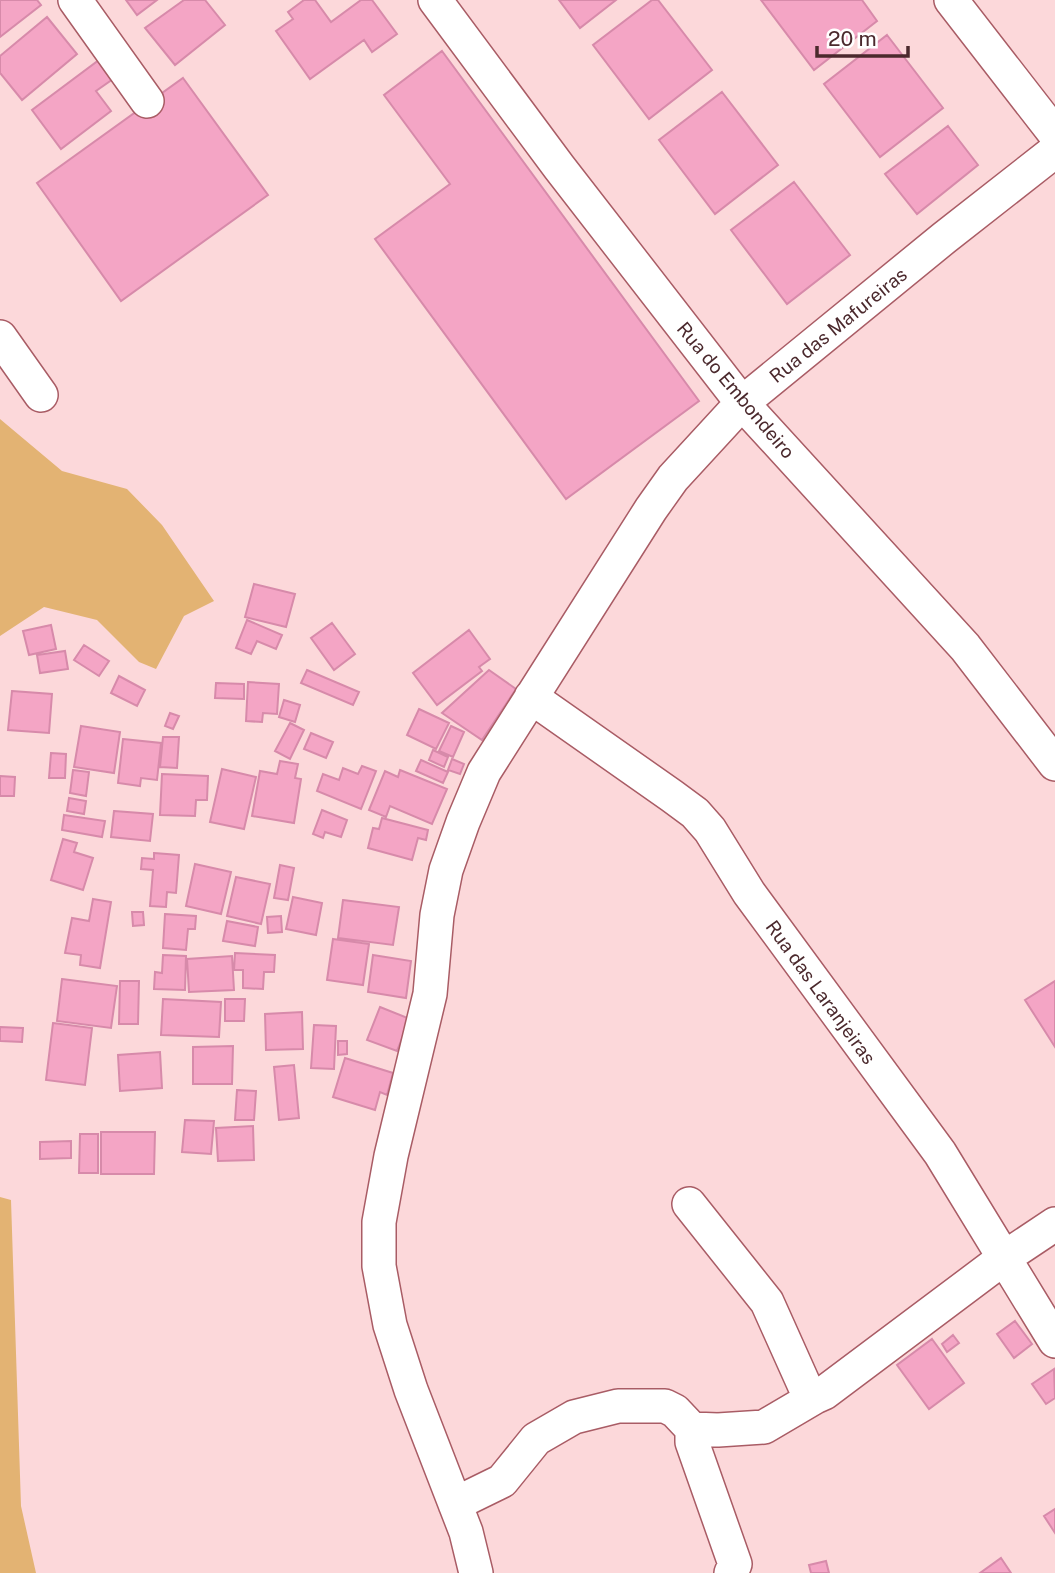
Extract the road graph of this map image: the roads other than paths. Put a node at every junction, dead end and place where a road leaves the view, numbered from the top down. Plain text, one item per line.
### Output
1 (75, 0) edge
2 (436, 0) edge
3 (951, 0) edge
4 (147, 101) dead end
5 (1055, 134) edge
6 (1055, 151) edge
7 (0, 337) edge
8 (41, 395) dead end
9 (742, 403) junction
10 (531, 698) junction
11 (1055, 764) edge
12 (689, 1204) dead end
13 (1055, 1224) edge
14 (1004, 1258) junction
15 (1055, 1341) edge
16 (815, 1398) junction
17 (692, 1429) junction
18 (455, 1504) junction
19 (476, 1573) edge
20 (732, 1573) edge

1 - 4 street
2 - 9 street, Rua do Embondeiro
3 - 5 street
6 - 9 street, Rua das Mafureiras
7 - 8 street
9 - 10 street, Rua das Mafureiras
9 - 11 street, Rua do Embondeiro
10 - 14 street, Rua das Laranjeiras
10 - 18 street, Rua das Mafureiras
12 - 16 street
13 - 14 street
14 - 15 street, Rua das Laranjeiras
14 - 16 street
16 - 17 street
17 - 18 street
17 - 20 street
18 - 19 street, Rua das Mafureiras

